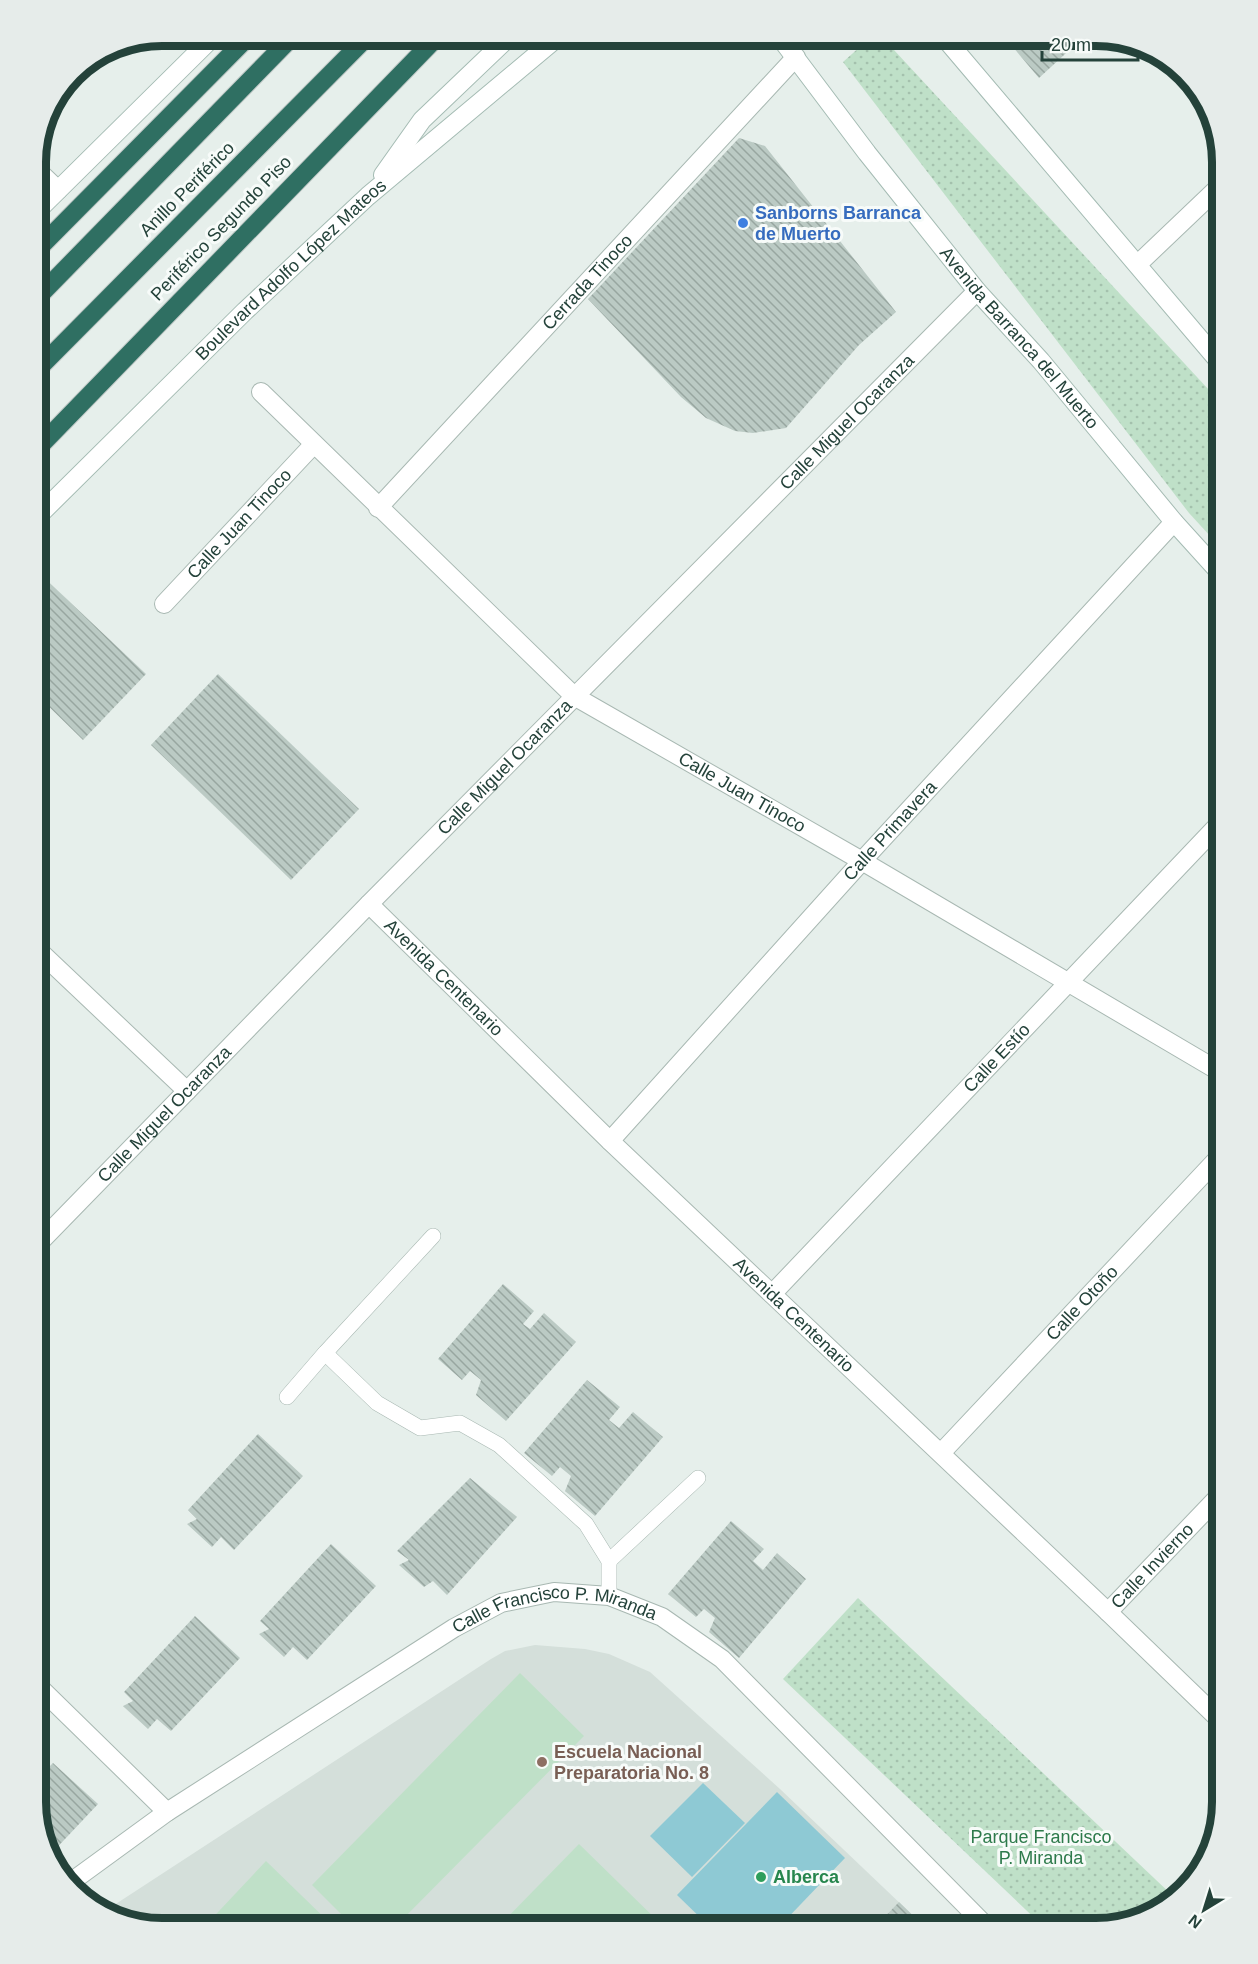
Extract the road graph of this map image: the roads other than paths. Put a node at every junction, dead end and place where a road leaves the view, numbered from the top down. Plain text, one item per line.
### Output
1 (203, 47) edge
2 (238, 47) edge
3 (282, 47) edge
4 (357, 47) edge
5 (427, 47) edge
6 (498, 47) edge
7 (546, 47) edge
8 (788, 47) edge
9 (952, 47) edge
10 (796, 57) junction
11 (47, 179) edge
12 (58, 190) junction
13 (1212, 194) edge
14 (368, 196) junction
15 (47, 201) edge
16 (47, 240) edge
17 (1138, 264) junction
18 (47, 288) edge
19 (977, 291) junction
20 (1212, 352) edge
21 (47, 360) edge
22 (261, 392) dead end
23 (47, 439) edge
24 (314, 444) junction
25 (47, 507) edge
26 (378, 508) junction
27 (1174, 522) junction
28 (1212, 564) edge
29 (164, 604) dead end
30 (574, 696) junction
31 (1212, 831) edge
32 (862, 861) junction
33 (369, 904) junction
34 (47, 958) edge
35 (1068, 981) junction
36 (1212, 1067) edge
37 (187, 1091) junction
38 (610, 1141) junction
39 (1212, 1165) edge
40 (46, 1235) edge
41 (433, 1236) dead end
42 (772, 1294) junction
43 (325, 1353) junction
44 (287, 1397) dead end
45 (941, 1453) junction
46 (698, 1478) dead end
47 (1212, 1503) edge
48 (609, 1561) junction
49 (609, 1596) junction
50 (1108, 1612) junction
51 (46, 1694) edge
52 (1212, 1708) edge
53 (167, 1812) junction
54 (76, 1879) edge
55 (978, 1918) edge

1 - 12 street
2 - 16 highway
3 - 18 highway, Anillo Periférico
4 - 21 highway, Anillo Periférico
5 - 23 highway, Periférico Segundo Piso
6 - 14 street
7 - 14 street, Boulevard Adolfo López Mateos
8 - 10 street, Avenida Barranca del Muerto
9 - 17 street
10 - 19 street, Avenida Barranca del Muerto
10 - 26 street, Cerrada Tinoco
11 - 12 street
12 - 15 street
13 - 17 street
14 - 25 street, Boulevard Adolfo López Mateos
17 - 20 street
19 - 27 street, Avenida Barranca del Muerto
19 - 30 street, Calle Miguel Ocaranza
22 - 24 street, Calle Juan Tinoco
24 - 26 street, Calle Juan Tinoco
24 - 29 street, Calle Juan Tinoco
26 - 30 street, Calle Juan Tinoco
27 - 28 street, Avenida Barranca del Muerto
27 - 32 street, Calle Primavera
30 - 32 street, Calle Juan Tinoco
30 - 33 street, Calle Miguel Ocaranza
31 - 35 street, Calle Estío
32 - 35 street, Calle Juan Tinoco
32 - 38 street, Calle Primavera
33 - 37 street, Calle Miguel Ocaranza
33 - 38 street, Avenida Centenario
34 - 37 street
35 - 36 street, Calle Juan Tinoco
35 - 42 street, Calle Estío
37 - 40 street, Calle Miguel Ocaranza
38 - 42 street, Avenida Centenario
39 - 45 street, Calle Otoño
41 - 43 lane
42 - 45 street, Avenida Centenario
43 - 44 lane
43 - 48 lane
45 - 50 street, Avenida Centenario
46 - 48 lane
47 - 50 street, Calle Invierno
48 - 49 lane
49 - 53 street, Calle Francisco P. Miranda
49 - 55 street, Calle Francisco P. Miranda
50 - 52 street, Avenida Centenario
51 - 53 street
53 - 54 street, Calle Francisco P. Miranda

